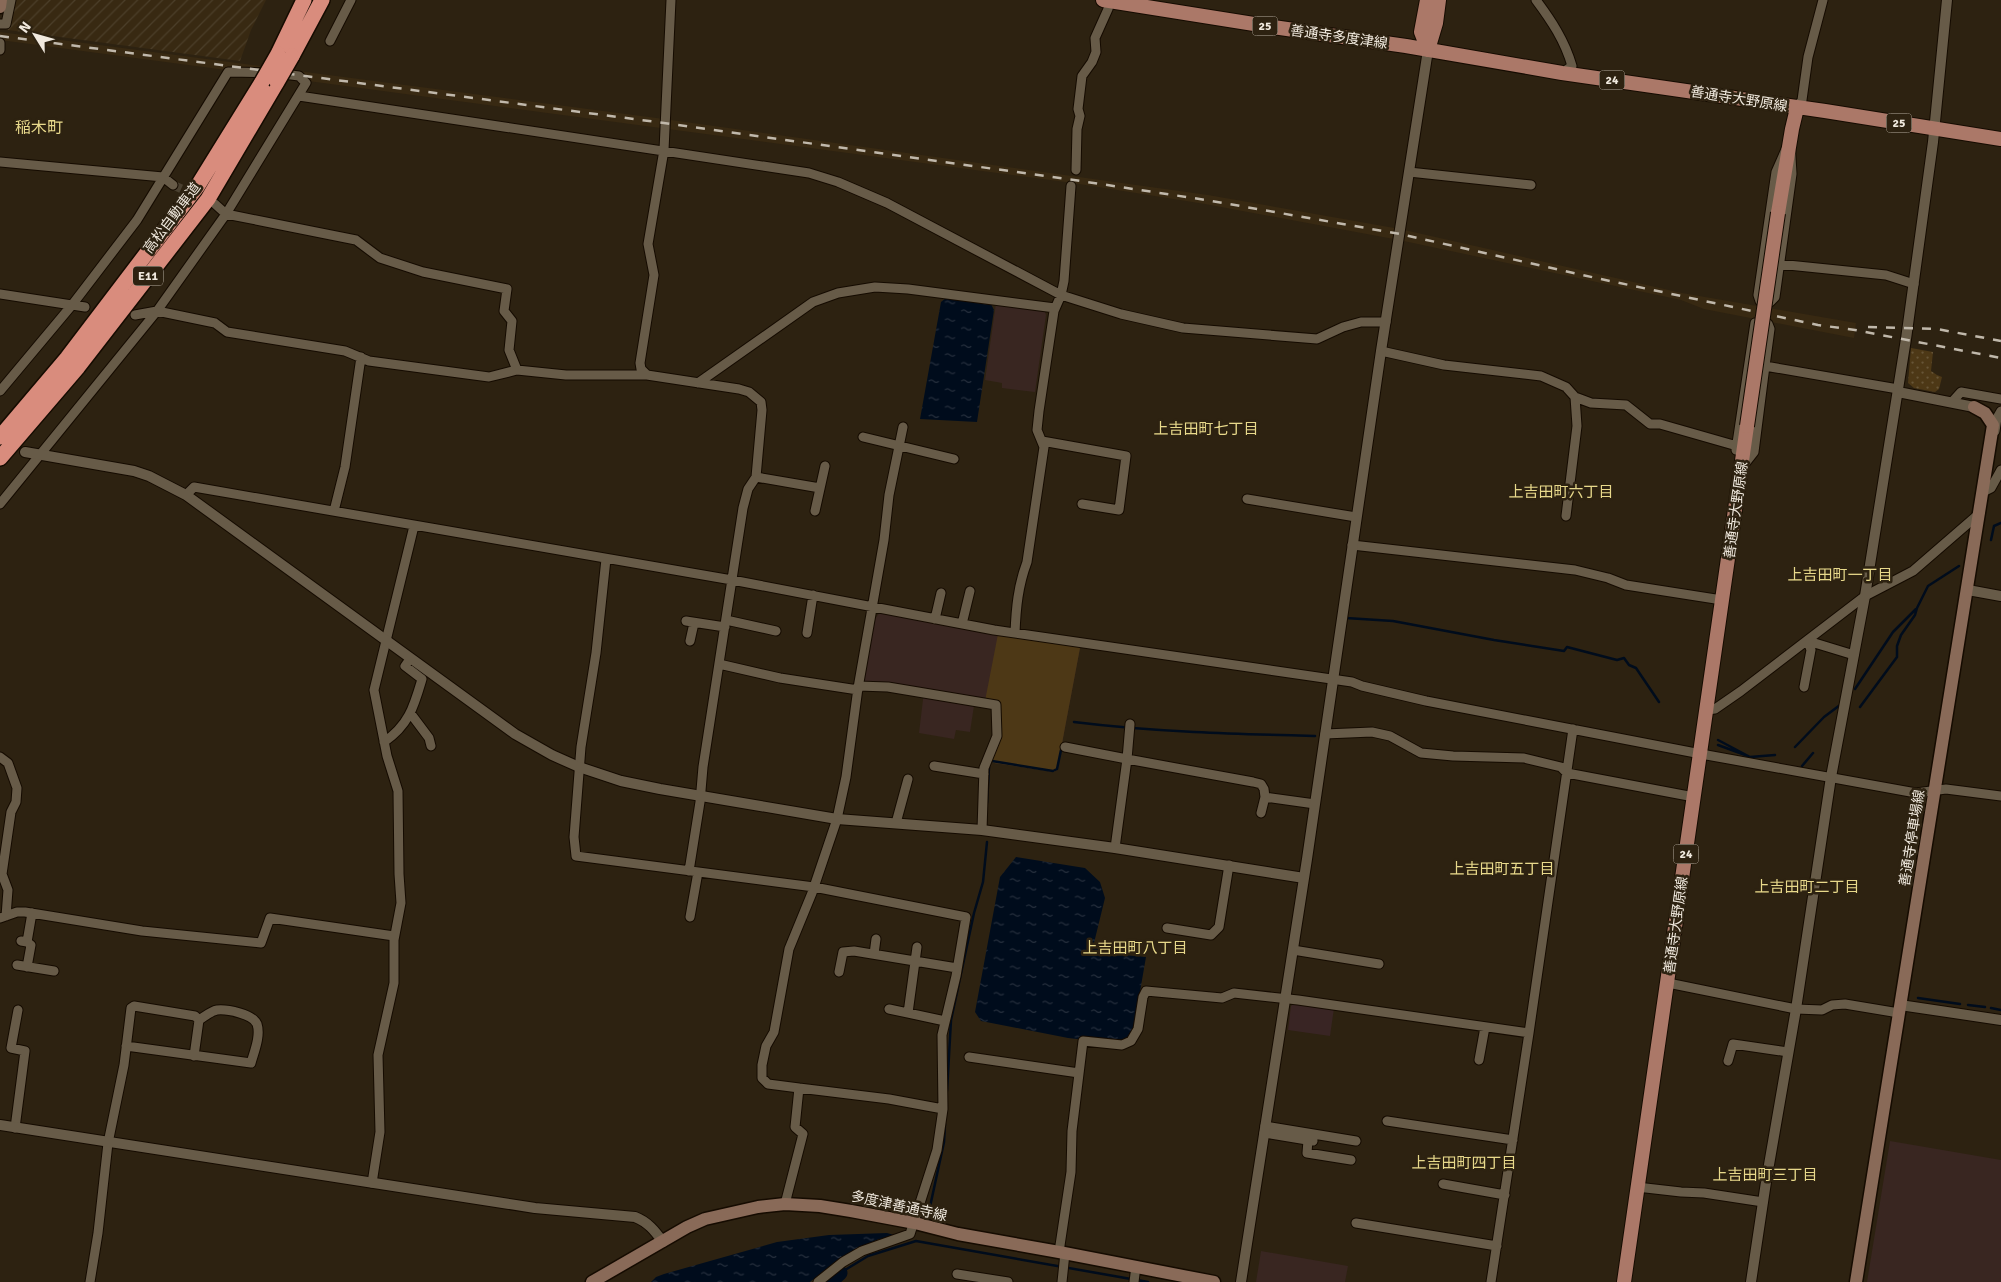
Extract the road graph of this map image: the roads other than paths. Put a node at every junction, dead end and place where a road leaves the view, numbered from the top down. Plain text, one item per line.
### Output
1 (2, 0) edge
2 (11, 0) edge
3 (302, 0) edge
4 (322, 0) edge
5 (351, 0) edge
6 (671, 0) edge
7 (1107, 0) edge
8 (1426, 0) edge
9 (1439, 0) edge
10 (1536, 0) edge
11 (1823, 0) edge
12 (1947, 0) edge
13 (0, 7) edge
14 (0, 24) edge
15 (330, 41) dead end
16 (0, 43) edge
17 (0, 50) edge
18 (1428, 50) junction
19 (285, 55) junction
20 (1562, 73) junction
21 (270, 82) junction
22 (299, 96) junction
23 (1797, 108) junction
24 (1935, 128) junction
25 (2001, 139) edge
26 (1790, 140) junction
27 (664, 150) junction
28 (0, 162) edge
29 (1076, 170) dead end
30 (1409, 172) junction
31 (163, 177) junction
32 (173, 185) tunnel mouth
33 (1530, 185) dead end
34 (1071, 186) dead end
35 (215, 204) dead end
36 (226, 214) junction
37 (1778, 264) junction
38 (1914, 284) junction
39 (0, 294) edge
40 (1061, 295) junction
41 (72, 305) junction
42 (86, 308) dead end
43 (1055, 308) junction
44 (157, 311) junction
45 (135, 315) dead end
46 (1386, 322) junction
47 (1381, 351) junction
48 (361, 357) junction
49 (1765, 366) junction
50 (517, 370) junction
51 (647, 374) junction
52 (698, 383) junction
53 (1898, 390) junction
54 (0, 391) edge
55 (1575, 397) junction
56 (2001, 399) edge
57 (1952, 402) junction
58 (1974, 407) joint
59 (2001, 412) edge
60 (903, 427) dead end
61 (863, 436) dead end
62 (0, 437) edge
63 (1991, 440) junction
64 (1042, 441) junction
65 (899, 446) junction
66 (1737, 446) junction
67 (25, 452) dead end
68 (41, 454) junction
69 (0, 458) edge
70 (954, 459) dead end
71 (826, 466) dead end
72 (1742, 467) junction
73 (1987, 468) junction
74 (2001, 470) edge
75 (756, 477) junction
76 (820, 488) junction
77 (1983, 492) junction
78 (186, 495) junction
79 (1248, 499) dead end
80 (0, 504) edge
81 (1082, 504) dead end
82 (334, 511) junction
83 (815, 511) dead end
84 (1980, 513) junction
85 (1566, 516) dead end
86 (1356, 517) junction
87 (414, 526) junction
88 (1352, 545) junction
89 (606, 559) junction
90 (732, 580) junction
91 (1968, 590) junction
92 (970, 591) dead end
93 (941, 593) dead end
94 (813, 595) junction
95 (1865, 596) junction
96 (2001, 596) edge
97 (1722, 600) junction
98 (873, 608) junction
99 (936, 619) junction
100 (725, 624) junction
101 (962, 624) junction
102 (776, 631) dead end
103 (808, 633) dead end
104 (1016, 633) junction
105 (386, 641) junction
106 (690, 641) dead end
107 (1808, 641) junction
108 (1854, 655) junction
109 (410, 659) junction
110 (719, 664) junction
111 (1334, 679) junction
112 (1804, 687) dead end
113 (858, 688) junction
114 (1707, 710) junction
115 (411, 714) junction
116 (1130, 726) dead end
117 (1573, 729) junction
118 (1325, 734) junction
119 (384, 742) junction
120 (431, 746) dead end
121 (1065, 748) dead end
122 (1701, 754) junction
123 (0, 757) edge
124 (1127, 759) junction
125 (934, 766) dead end
126 (579, 767) junction
127 (1567, 773) junction
128 (984, 774) junction
129 (1831, 777) junction
130 (908, 779) dead end
131 (1934, 790) junction
132 (700, 796) junction
133 (1265, 796) junction
134 (2001, 796) edge
135 (1694, 797) junction
136 (1315, 804) junction
137 (1261, 813) dead end
138 (837, 818) junction
139 (896, 823) junction
140 (982, 830) junction
141 (1115, 848) junction
142 (1229, 865) junction
143 (693, 872) junction
144 (1304, 878) junction
145 (2, 880) edge
146 (814, 886) junction
147 (3, 911) edge
148 (32, 913) junction
149 (690, 917) dead end
150 (1167, 928) dead end
151 (394, 936) junction
152 (876, 939) dead end
153 (917, 947) dead end
154 (1293, 950) junction
155 (874, 954) junction
156 (915, 961) junction
157 (1379, 964) dead end
158 (958, 968) junction
159 (54, 971) dead end
160 (839, 972) dead end
161 (1668, 983) junction
162 (1285, 999) junction
163 (889, 1009) dead end
164 (1900, 1009) junction
165 (18, 1010) dead end
166 (1796, 1010) junction
167 (908, 1013) junction
168 (199, 1020) junction
169 (2001, 1020) edge
170 (945, 1021) junction
171 (1485, 1027) junction
172 (1529, 1034) junction
173 (126, 1046) junction
174 (1788, 1052) junction
175 (194, 1056) junction
176 (969, 1057) dead end
177 (1479, 1060) dead end
178 (1728, 1061) dead end
179 (1079, 1072) junction
180 (799, 1088) junction
181 (943, 1109) junction
182 (1387, 1121) dead end
183 (0, 1125) edge
184 (15, 1128) junction
185 (1265, 1129) junction
186 (1513, 1140) junction
187 (1356, 1141) dead end
188 (108, 1143) junction
189 (1351, 1160) dead end
190 (372, 1184) junction
191 (1443, 1184) dead end
192 (1638, 1187) junction
193 (1505, 1195) junction
194 (1763, 1202) junction
195 (785, 1204) junction
196 (914, 1223) junction
197 (1356, 1223) dead end
198 (663, 1242) junction
199 (1497, 1246) junction
200 (1063, 1260) junction
201 (957, 1274) dead end
202 (1135, 1275) edge
203 (90, 1282) edge
204 (592, 1282) edge
205 (818, 1282) edge
206 (1008, 1282) edge
207 (1062, 1282) edge
208 (1214, 1282) edge
209 (1241, 1282) edge
210 (1491, 1282) edge
211 (1624, 1282) edge
212 (1752, 1282) edge
213 (1856, 1282) edge

1 - 13 main road
2 - 14 street
3 - 19 highway, 高松自動車道 / E11
4 - 19 highway, 高松自動車道 / E11
5 - 15 street
6 - 27 street
7 - 18 main road, 善通寺多度津線 / 25
7 - 29 street
8 - 18 main road
9 - 18 main road
10 - 20 street
11 - 23 street
12 - 24 street
16 - 17 street
18 - 20 main road, 善通寺大野原線 / 24
18 - 30 street
19 - 21 highway, 高松自動車道 / E11, bridge
20 - 23 main road, 善通寺大野原線 / 24
21 - 62 highway, 高松自動車道 / E11
21 - 69 highway, 高松自動車道 / E11
22 - 27 street
22 - 31 street
22 - 36 street
23 - 24 main road, 25
23 - 26 main road, 善通寺大野原線 / 24
24 - 25 main road, 25
24 - 38 street
26 - 37 street
26 - 37 street
26 - 72 main road, 善通寺大野原線 / 24, bridge
27 - 40 street
27 - 51 street
28 - 31 street
30 - 33 street
30 - 46 street
31 - 32 street
31 - 41 street
34 - 40 street
35 - 36 street
36 - 44 street
36 - 50 street
37 - 38 street
38 - 53 street
39 - 41 street
40 - 43 street
40 - 46 street
41 - 42 street
41 - 54 street
43 - 52 street
43 - 64 street
44 - 45 street
44 - 48 street
44 - 68 street
46 - 47 street
47 - 55 street
47 - 86 street
48 - 50 street
48 - 82 street
49 - 53 street
49 - 66 street
49 - 72 street
50 - 51 street
51 - 52 street
52 - 75 street
53 - 57 street
53 - 95 street
55 - 66 street
55 - 85 street
56 - 57 street
57 - 58 street
58 - 63 main road, 善通寺停車場線
59 - 63 street
60 - 65 street
61 - 65 street
63 - 73 main road, 善通寺停車場線
64 - 81 street
64 - 104 street
65 - 70 street
65 - 98 street
66 - 72 street
67 - 68 street
68 - 78 street
68 - 80 street
71 - 76 street
72 - 97 main road, 善通寺大野原線 / 24
73 - 74 street
73 - 77 main road, 善通寺停車場線
74 - 77 street
75 - 76 street
75 - 90 street
76 - 83 street
77 - 84 main road, 善通寺停車場線
78 - 82 street
78 - 105 street
79 - 86 street
82 - 87 street
84 - 91 main road, 善通寺停車場線
84 - 95 street
86 - 88 street
87 - 89 street
87 - 105 street
88 - 97 street
88 - 111 street
89 - 90 street
89 - 126 street
90 - 94 street
90 - 100 street
91 - 96 street
91 - 131 main road, 善通寺停車場線
92 - 101 street
93 - 99 street
94 - 98 street
94 - 103 street
95 - 107 street
95 - 108 street
97 - 114 main road, 善通寺大野原線 / 24
98 - 99 street
98 - 113 street
99 - 101 street
100 - 102 street
100 - 106 street
100 - 110 street
101 - 104 street
104 - 111 street
105 - 109 street
105 - 119 street
107 - 108 street
107 - 112 street
107 - 114 street
108 - 129 street
109 - 115 street
109 - 126 street
110 - 113 street
110 - 132 street
111 - 117 street
111 - 118 street
113 - 128 street
113 - 138 street
114 - 122 main road, 善通寺大野原線 / 24
115 - 119 street
115 - 120 street
116 - 124 street
117 - 122 street
117 - 127 street
118 - 127 street
118 - 136 street
119 - 151 street
121 - 124 street
122 - 129 street
122 - 135 main road, 善通寺大野原線 / 24
123 - 145 street
124 - 133 street
124 - 141 street
125 - 128 street
126 - 132 street
126 - 143 street
127 - 135 street
127 - 172 street
128 - 140 street
129 - 131 street
129 - 166 street
130 - 139 street
131 - 134 street
131 - 164 main road, 善通寺停車場線
132 - 138 street
132 - 143 street
133 - 136 street
133 - 137 street
135 - 161 main road, 善通寺大野原線 / 24
136 - 144 street
138 - 139 street
138 - 146 street
139 - 140 street
140 - 141 street
141 - 142 street
142 - 144 street
142 - 150 street
143 - 146 street
143 - 149 street
144 - 154 street
145 - 147 street
146 - 158 street
146 - 180 street
147 - 148 street
148 - 151 street
148 - 159 street
151 - 190 street
152 - 155 street
153 - 156 street
154 - 157 street
154 - 162 street
155 - 156 street
155 - 160 street
156 - 158 street
156 - 167 street
158 - 170 street
161 - 166 street
161 - 192 main road, 善通寺大野原線 / 24
162 - 171 street
162 - 179 street
162 - 185 street
163 - 167 street
164 - 166 street
164 - 169 street
164 - 213 main road, 善通寺停車場線
165 - 184 street
166 - 174 street
167 - 170 street
168 - 173 street
168 - 175 street
168 - 175 street
170 - 181 street
171 - 172 street
171 - 177 street
172 - 186 street
173 - 175 street
173 - 188 street
174 - 178 street
174 - 194 street
176 - 179 street
179 - 200 street
180 - 181 street
180 - 195 street
181 - 196 street
182 - 186 street
183 - 184 street
184 - 188 street
185 - 187 street
185 - 189 street
185 - 209 street
186 - 193 street
188 - 190 street
188 - 203 street
190 - 198 street
191 - 193 street
192 - 194 street
192 - 211 main road, 善通寺大野原線 / 24
193 - 199 street
194 - 212 street
195 - 196 main road, 多度津善通寺線
195 - 198 main road, 多度津善通寺線
196 - 200 main road, 多度津善通寺線
196 - 205 street
197 - 199 street
198 - 204 main road, 多度津善通寺線
199 - 210 street
200 - 202 main road, 多度津善通寺線
200 - 207 street
201 - 206 street
202 - 208 main road, 多度津善通寺線

